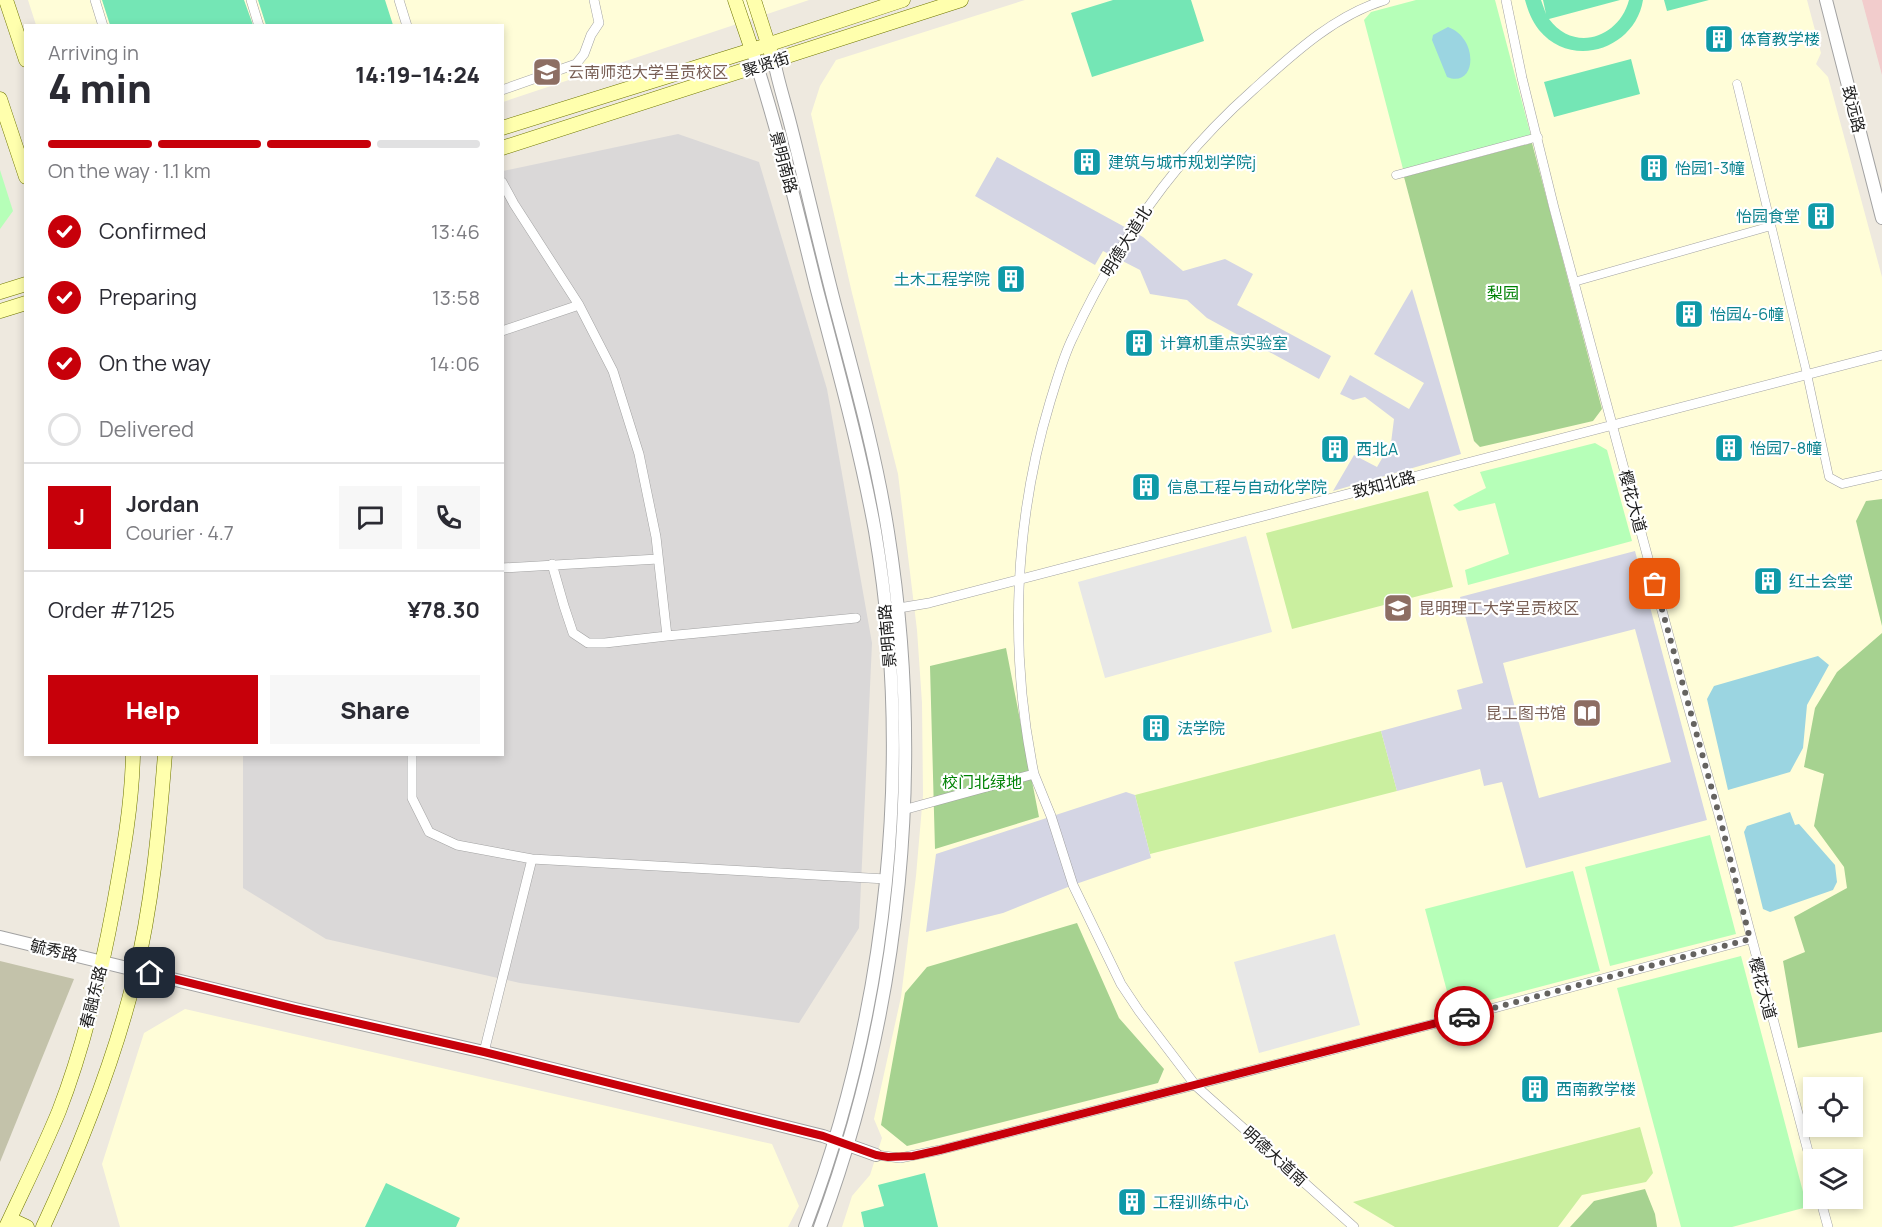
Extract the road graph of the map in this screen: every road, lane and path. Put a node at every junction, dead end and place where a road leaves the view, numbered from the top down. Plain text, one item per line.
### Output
1 (6, 0) edge
2 (95, 0) edge
3 (251, 0) edge
4 (399, 0) edge
5 (594, 0) edge
6 (735, 0) edge
7 (754, 0) edge
8 (903, 0) edge
9 (961, 0) edge
10 (1385, 0) edge
11 (1506, 0) edge
12 (1826, 0) edge
13 (102, 24) edge
14 (258, 24) edge
15 (406, 24) edge
16 (769, 45) junction
17 (752, 50) junction
18 (24, 54) edge
19 (774, 61) junction
20 (757, 67) junction
21 (1737, 84) dead end
22 (504, 89) edge
23 (0, 99) edge
24 (504, 127) edge
25 (1538, 136) junction
26 (504, 147) edge
27 (24, 171) edge
28 (1396, 175) dead end
29 (504, 186) edge
30 (1882, 218) edge
31 (1771, 226) junction
32 (1574, 282) junction
33 (24, 285) edge
34 (0, 292) edge
35 (24, 304) edge
36 (579, 305) junction
37 (0, 311) edge
38 (504, 330) edge
39 (1882, 355) edge
40 (1808, 374) junction
41 (1613, 425) junction
42 (1882, 475) edge
43 (658, 559) junction
44 (552, 564) junction
45 (504, 568) edge
46 (1019, 579) junction
47 (898, 608) junction
48 (885, 611) junction
49 (856, 618) dead end
50 (668, 636) junction
51 (133, 756) edge
52 (165, 756) edge
53 (412, 756) edge
54 (1034, 774) junction
55 (903, 810) junction
56 (532, 859) junction
57 (886, 879) junction
58 (0, 937) edge
59 (1750, 939) junction
60 (102, 961) junction
61 (136, 969) junction
62 (484, 1052) junction
63 (1196, 1086) junction
64 (835, 1140) junction
65 (847, 1144) junction
66 (1807, 1149) edge
67 (876, 1155) joint
68 (1823, 1209) edge
69 (8, 1223) edge
70 (27, 1227) edge
71 (44, 1227) edge
72 (805, 1227) edge
73 (820, 1227) edge
74 (1354, 1227) edge
75 (1828, 1227) edge

1 - 18 main road
2 - 13 street
3 - 14 street
4 - 15 street
5 - 22 street
6 - 17 main road
7 - 16 main road
8 - 16 main road, 聚贤街
9 - 19 main road, 聚贤街
10 - 46 street, 明德大道北
11 - 25 street, 樱花大道
12 - 30 street, 致远路
16 - 17 main road, 聚贤街
16 - 19 main road
17 - 20 street, 景明南路
17 - 24 main road, 聚贤街
19 - 20 main road, 聚贤街
19 - 47 street, 景明南路
20 - 26 main road, 聚贤街
20 - 48 street, 景明南路
21 - 31 street
23 - 27 main road
25 - 28 street
25 - 32 street, 樱花大道
29 - 36 street
31 - 32 street
31 - 40 street
32 - 41 street, 樱花大道
33 - 34 main road
35 - 37 main road
36 - 38 street
36 - 43 street
39 - 40 street, 致知北路
40 - 41 street, 致知北路
40 - 42 street
41 - 46 street, 致知北路
41 - 59 street, 樱花大道
43 - 44 street
43 - 50 street
44 - 45 street
44 - 50 street
46 - 47 street, 致知北路
46 - 54 street, 明德大道北
47 - 48 street, 致知北路
47 - 55 street, 景明南路
48 - 57 street, 景明南路
49 - 50 street
51 - 60 main road, 春融东路
52 - 61 main road, 春融东路
53 - 56 street
54 - 55 street
54 - 63 street, 明德大道南
55 - 65 street, 景明南路
56 - 57 street
56 - 62 street
57 - 64 street, 景明南路
58 - 60 street, 毓秀路
59 - 63 street
59 - 66 street, 樱花大道
60 - 61 street, 毓秀路
60 - 69 main road, 春融东路
61 - 62 street, 毓秀路
61 - 71 main road, 春融东路
62 - 64 street, 毓秀路
63 - 67 street
63 - 74 street, 明德大道南
64 - 65 street, 毓秀路
64 - 72 street, 景明南路
65 - 67 street, 毓秀路
65 - 73 street, 景明南路
68 - 75 street
69 - 70 main road

